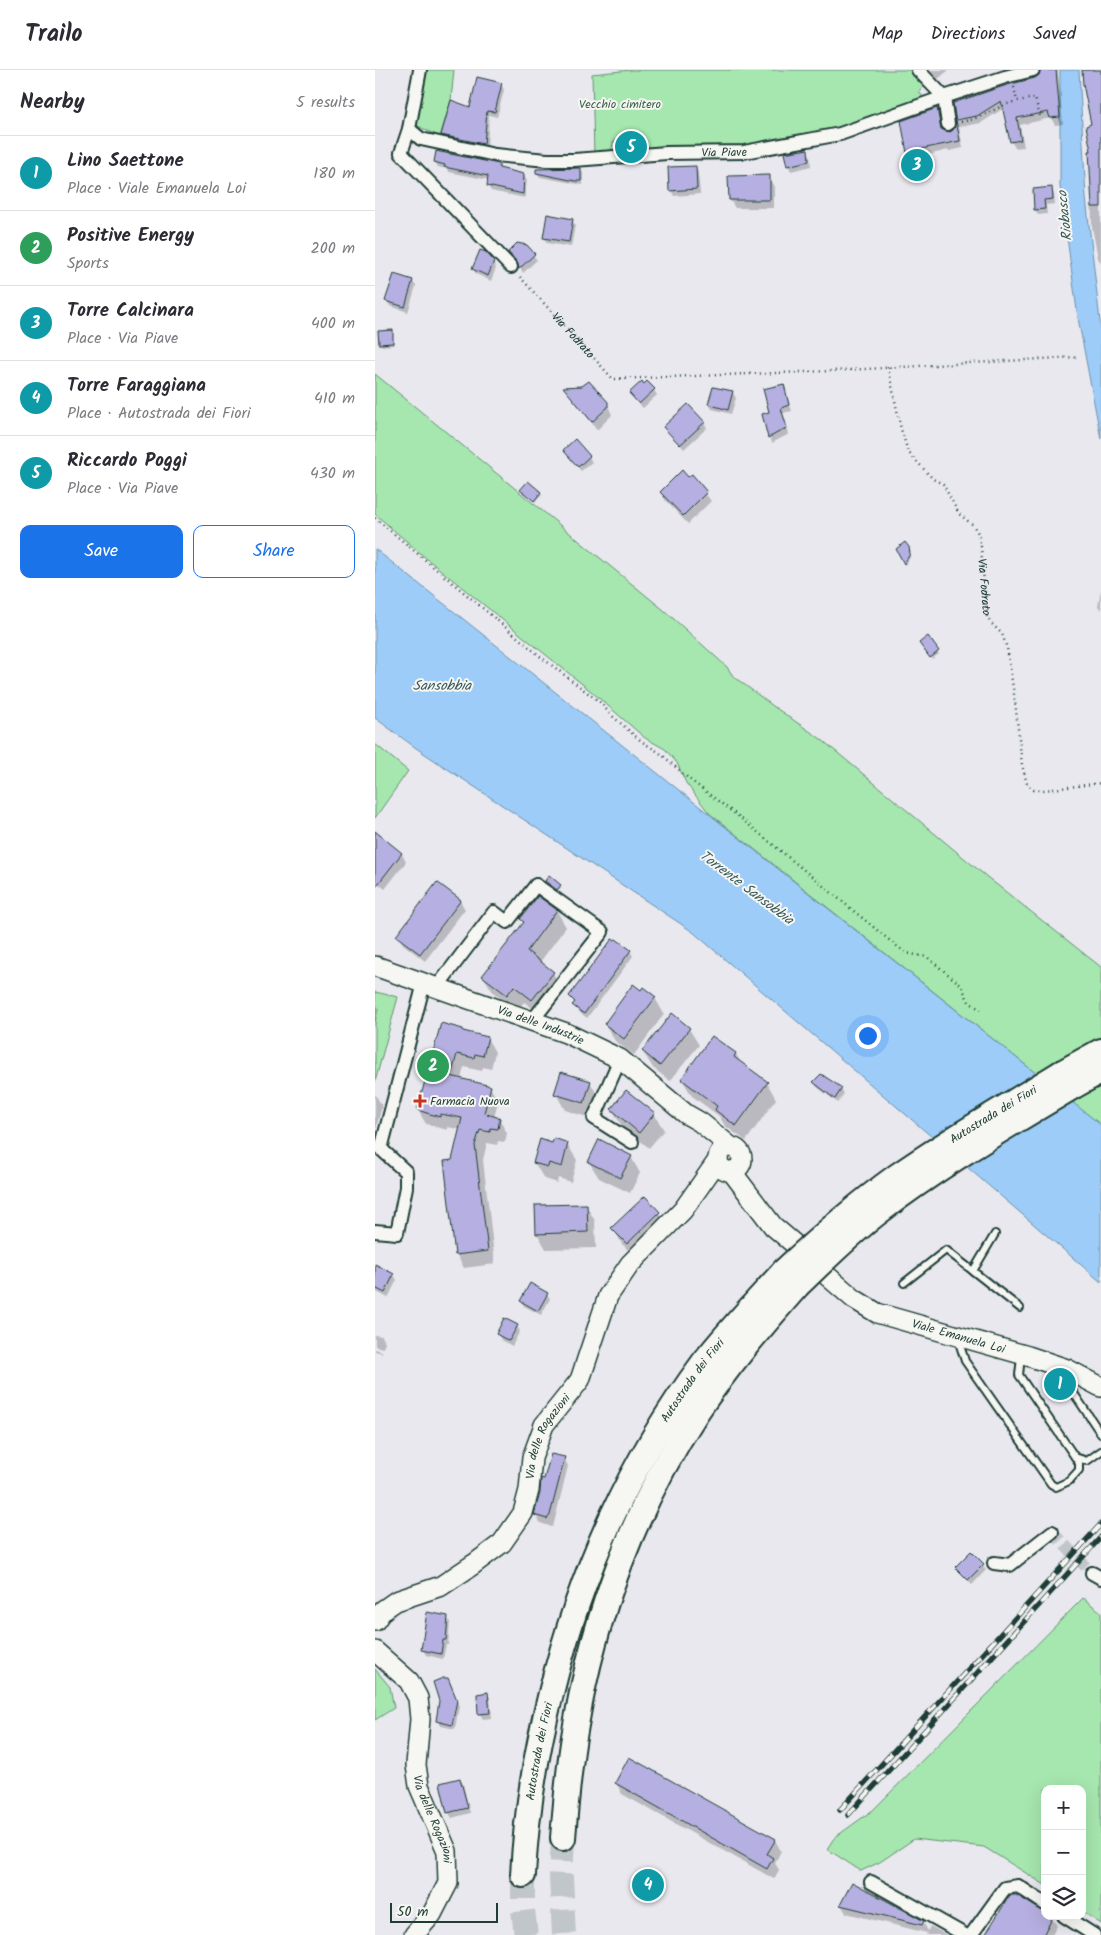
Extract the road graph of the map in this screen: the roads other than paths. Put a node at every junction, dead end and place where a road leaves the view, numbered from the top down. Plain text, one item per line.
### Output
1 (420, 70) edge
2 (918, 70) edge
3 (1033, 70) edge
4 (944, 97) junction
5 (948, 124) road end
6 (409, 129) junction
7 (511, 267) road end
8 (375, 966) edge
9 (431, 985) junction
10 (531, 1021) junction
11 (1101, 1051) edge
12 (620, 1059) junction
13 (1101, 1071) edge
14 (632, 1142) dead end
15 (378, 1149) edge
16 (728, 1162) junction
17 (375, 1231) edge
18 (995, 1234) dead end
19 (789, 1239) dead end
20 (973, 1271) junction
21 (825, 1274) dead end
22 (791, 1279) junction
23 (904, 1283) dead end
24 (1020, 1308) dead end
25 (957, 1336) junction
26 (1021, 1354) junction
27 (1067, 1369) junction
28 (1101, 1387) edge
29 (1101, 1434) edge
30 (1101, 1451) edge
31 (1075, 1457) junction
32 (1052, 1532) dead end
33 (994, 1563) dead end
34 (378, 1613) edge
35 (375, 1651) edge
36 (563, 1838) tunnel mouth
37 (523, 1875) tunnel mouth
38 (871, 1882) dead end
39 (1041, 1901) edge
40 (1070, 1920) edge
41 (414, 1935) edge
42 (965, 1935) edge
43 (971, 1935) edge
44 (1093, 1935) edge

1 - 6 street
2 - 4 street
3 - 4 street, Via Piave
4 - 5 street
4 - 6 street, Via Piave
6 - 7 street
8 - 9 street, Via delle Industrie
9 - 10 street, Via delle Industrie
9 - 10 street
9 - 15 street
10 - 12 street, Via delle Industrie
11 - 22 highway, Autostrada dei Fiori, bridge
12 - 14 street
12 - 16 street, Via delle Industrie
13 - 22 highway, Autostrada dei Fiori, bridge
15 - 17 street
16 - 19 street
16 - 34 street, Via delle Rogazioni
18 - 20 lane
20 - 23 lane
20 - 24 lane
21 - 25 street, Viale Emanuela Loi
22 - 36 highway, Autostrada dei Fiori
22 - 37 highway, Autostrada dei Fiori
25 - 26 street, Viale Emanuela Loi
25 - 31 lane
26 - 27 street, Viale Emanuela Loi
26 - 31 lane
27 - 28 street, Viale Emanuela Loi
27 - 29 lane
30 - 31 lane
32 - 33 street
35 - 41 street, Via delle Rogazioni
38 - 42 street
39 - 43 street
40 - 44 street

